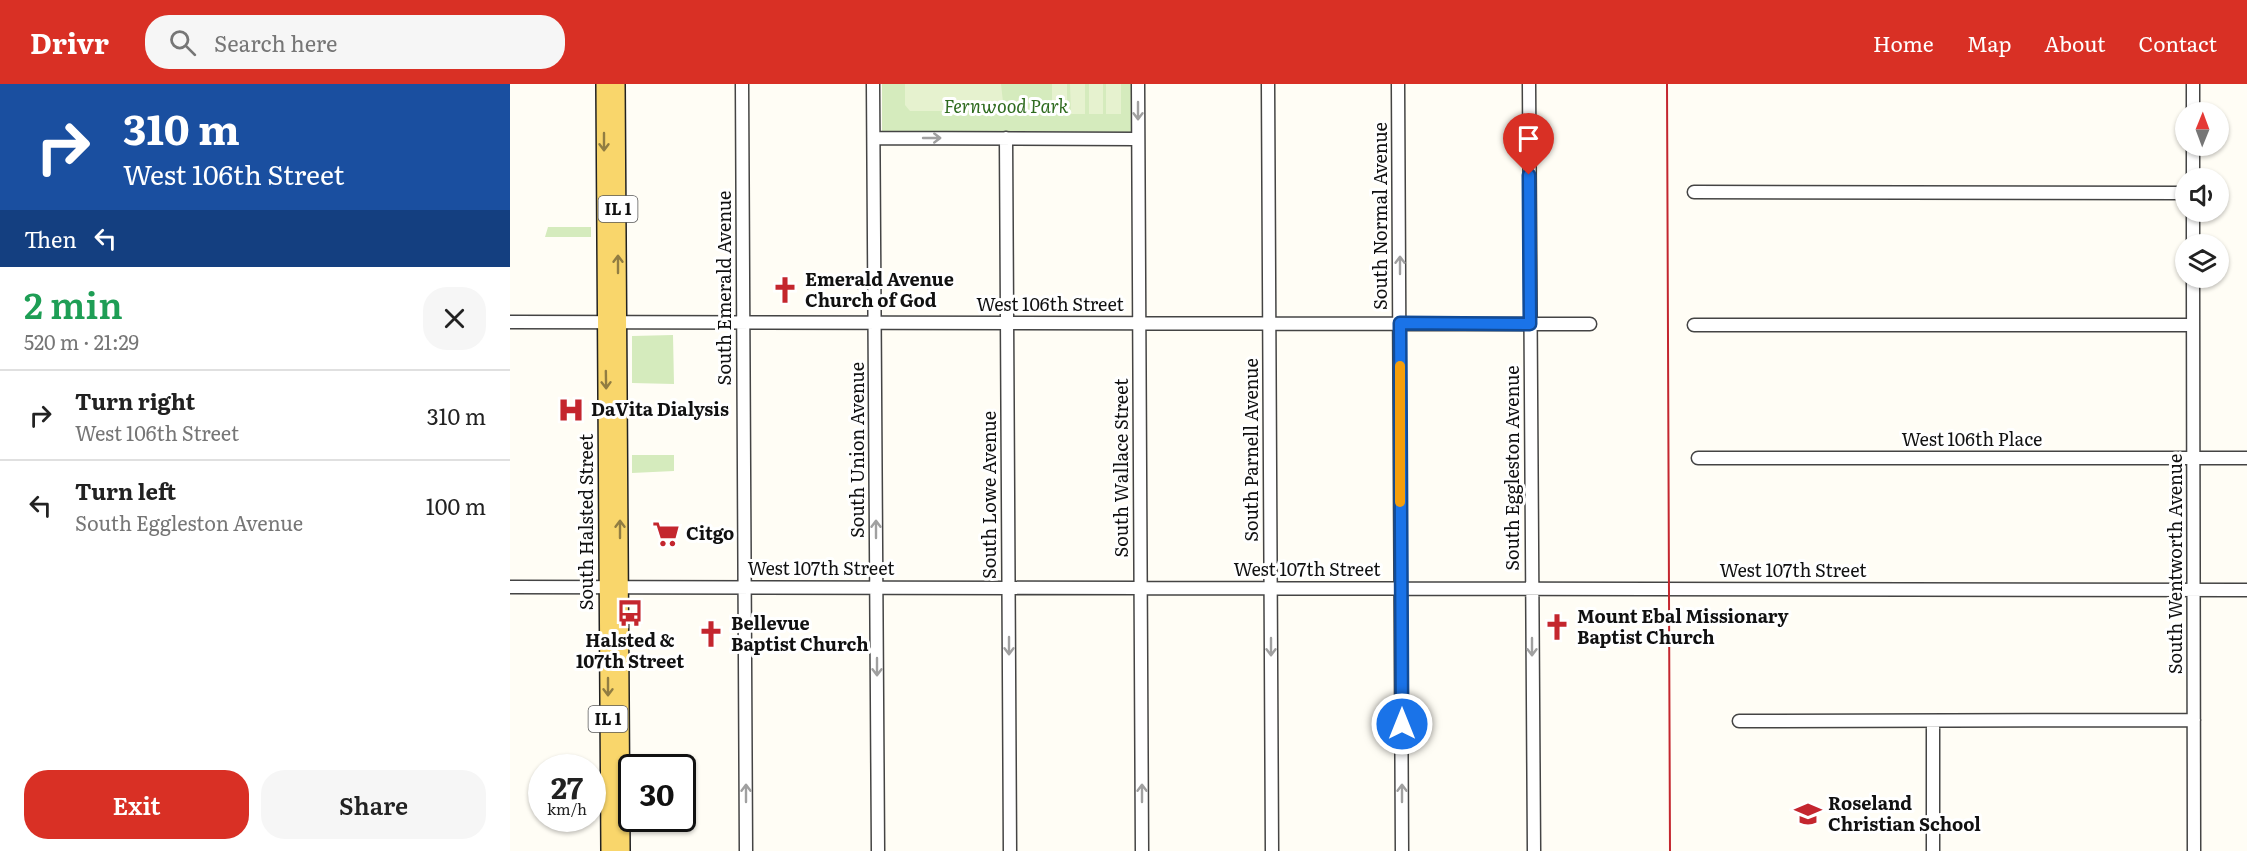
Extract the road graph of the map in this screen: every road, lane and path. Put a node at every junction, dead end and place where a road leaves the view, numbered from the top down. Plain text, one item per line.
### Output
1 (604, 84) edge
2 (617, 84) edge
3 (742, 84) edge
4 (873, 84) edge
5 (1138, 84) edge
6 (1268, 84) edge
7 (1398, 84) edge
8 (1529, 84) edge
9 (2193, 84) edge
10 (2193, 102) edge
11 (873, 138) junction
12 (1006, 138) junction
13 (1138, 139) junction
14 (1694, 192) dead end
15 (2175, 193) edge
16 (2193, 288) edge
17 (510, 322) edge
18 (612, 322) junction
19 (743, 322) junction
20 (875, 322) junction
21 (1007, 323) junction
22 (1139, 323) junction
23 (1269, 323) junction
24 (1400, 323) junction
25 (1530, 324) junction
26 (1590, 324) dead end
27 (1694, 325) dead end
28 (2193, 325) junction
29 (1698, 458) dead end
30 (2194, 458) junction
31 (2247, 458) edge
32 (510, 587) edge
33 (614, 587) junction
34 (745, 587) junction
35 (876, 588) junction
36 (1009, 588) junction
37 (1141, 588) junction
38 (1271, 588) junction
39 (1401, 589) junction
40 (1532, 589) junction
41 (2194, 590) junction
42 (2247, 590) edge
43 (2194, 720) junction
44 (1739, 721) dead end
45 (1933, 721) junction
46 (609, 851) edge
47 (622, 851) edge
48 (746, 851) edge
49 (878, 851) edge
50 (1010, 851) edge
51 (1142, 851) edge
52 (1272, 851) edge
53 (1402, 851) edge
54 (1534, 851) edge
55 (1933, 851) edge
56 (2194, 851) edge

1 -> 18 main road, South Halsted Street / IL 1
18 -> 2 main road, South Halsted Street / IL 1
3 - 19 street, South Emerald Avenue
4 - 11 street, South Union Avenue
5 -> 13 street, South Wallace Street
6 - 23 street, South Parnell Avenue
24 -> 7 street, South Normal Avenue
8 - 25 street, South Eggleston Avenue
9 - 10 street
11 -> 12 street
11 - 20 street, South Union Avenue
12 - 13 street
12 - 21 street, South Lowe Avenue
13 - 22 street, South Wallace Street
14 - 15 street
16 - 28 street, South Wentworth Avenue
17 - 18 street, West 106th Street
18 - 19 street, West 106th Street
18 - 33 main road, South Halsted Street / IL 1
19 - 20 street, West 106th Street
19 - 34 street, South Emerald Avenue
20 - 21 street, West 106th Street
35 -> 20 street, South Union Avenue
21 - 22 street, West 106th Street
21 - 36 street, South Lowe Avenue
22 - 23 street, West 106th Street
22 - 37 street, South Wallace Street
23 - 24 street, West 106th Street
23 - 38 street, South Parnell Avenue
24 - 25 street, West 106th Street
24 - 39 street, South Normal Avenue
25 - 26 street, West 106th Street
25 - 40 street, South Eggleston Avenue
27 - 28 street
28 - 30 street, South Wentworth Avenue
29 - 30 street, West 106th Place
30 - 31 street, West 106th Place
30 - 41 street, South Wentworth Avenue
32 - 33 street, West 107th Street
33 - 34 street, West 107th Street
33 -> 46 main road, South Halsted Street / IL 1
33 - 47 main road, South Halsted Street / IL 1
34 - 35 street, West 107th Street
48 -> 34 street, South Emerald Avenue
35 - 36 street, West 107th Street
35 -> 49 street, South Union Avenue
36 - 37 street, West 107th Street
36 -> 50 street, South Lowe Avenue
37 - 38 street, West 107th Street
51 -> 37 street, South Wallace Street
38 - 39 street, West 107th Street
38 -> 52 street, South Parnell Avenue
39 - 40 street, West 107th Street
53 -> 39 street, South Normal Avenue
40 - 41 street, West 107th Street
40 -> 54 street, South Eggleston Avenue
41 - 42 street, West 107th Street
41 - 43 street, South Wentworth Avenue
43 - 45 street
43 - 56 street, South Wentworth Avenue
44 - 45 street
45 - 55 street

